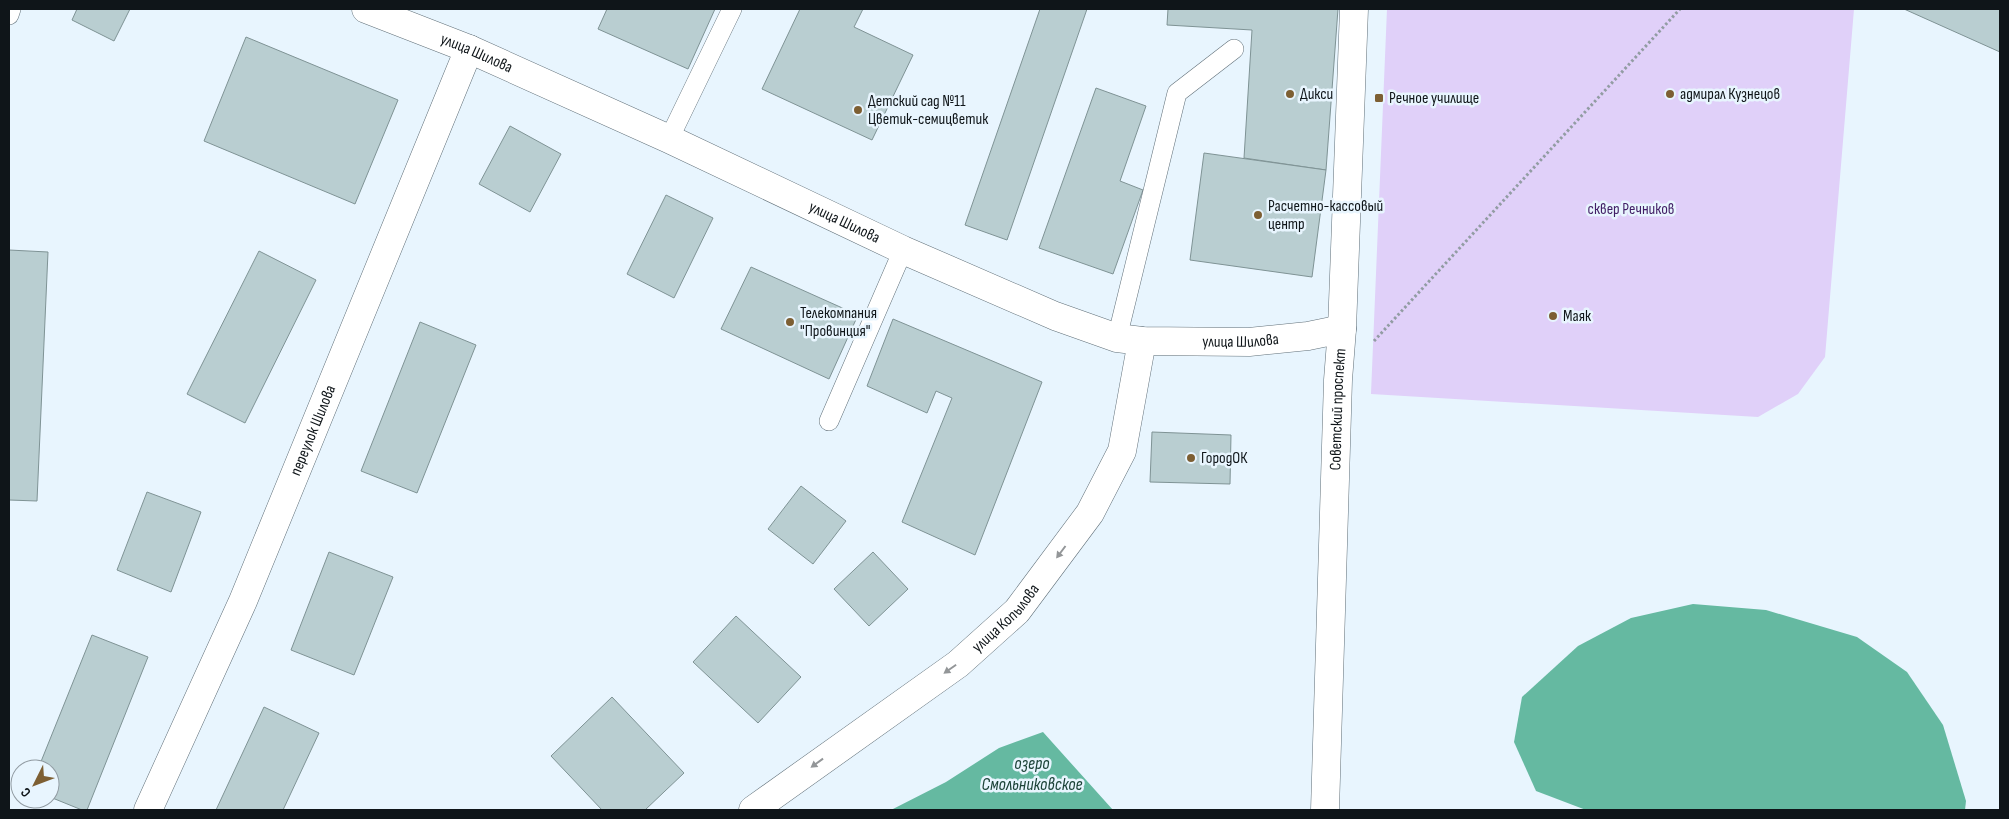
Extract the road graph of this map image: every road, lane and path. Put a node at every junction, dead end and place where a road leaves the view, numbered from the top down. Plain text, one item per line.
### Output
1 (12, 9) edge
2 (366, 9) edge
3 (732, 9) edge
4 (1354, 9) edge
5 (1680, 9) edge
6 (9, 15) edge
7 (469, 49) junction
8 (1234, 49) dead end
9 (669, 139) junction
10 (903, 250) junction
11 (1342, 329) junction
12 (1130, 339) junction
13 (1338, 380) junction
14 (829, 421) dead end
15 (148, 810) edge
16 (753, 810) edge
17 (1325, 810) edge

1 - 6 lane
2 - 7 street, улица Шилова
3 - 9 lane
4 - 11 street, Советский проспект
5 - 13 path
7 - 9 street, улица Шилова
7 - 15 street, переулок Шилова
8 - 12 lane
9 - 10 street, улица Шилова
10 - 12 street, улица Шилова
10 - 14 lane
11 - 12 street, улица Шилова
11 - 13 street, Советский проспект
12 -> 16 street, улица Копылова
13 - 17 street, Советский проспект

